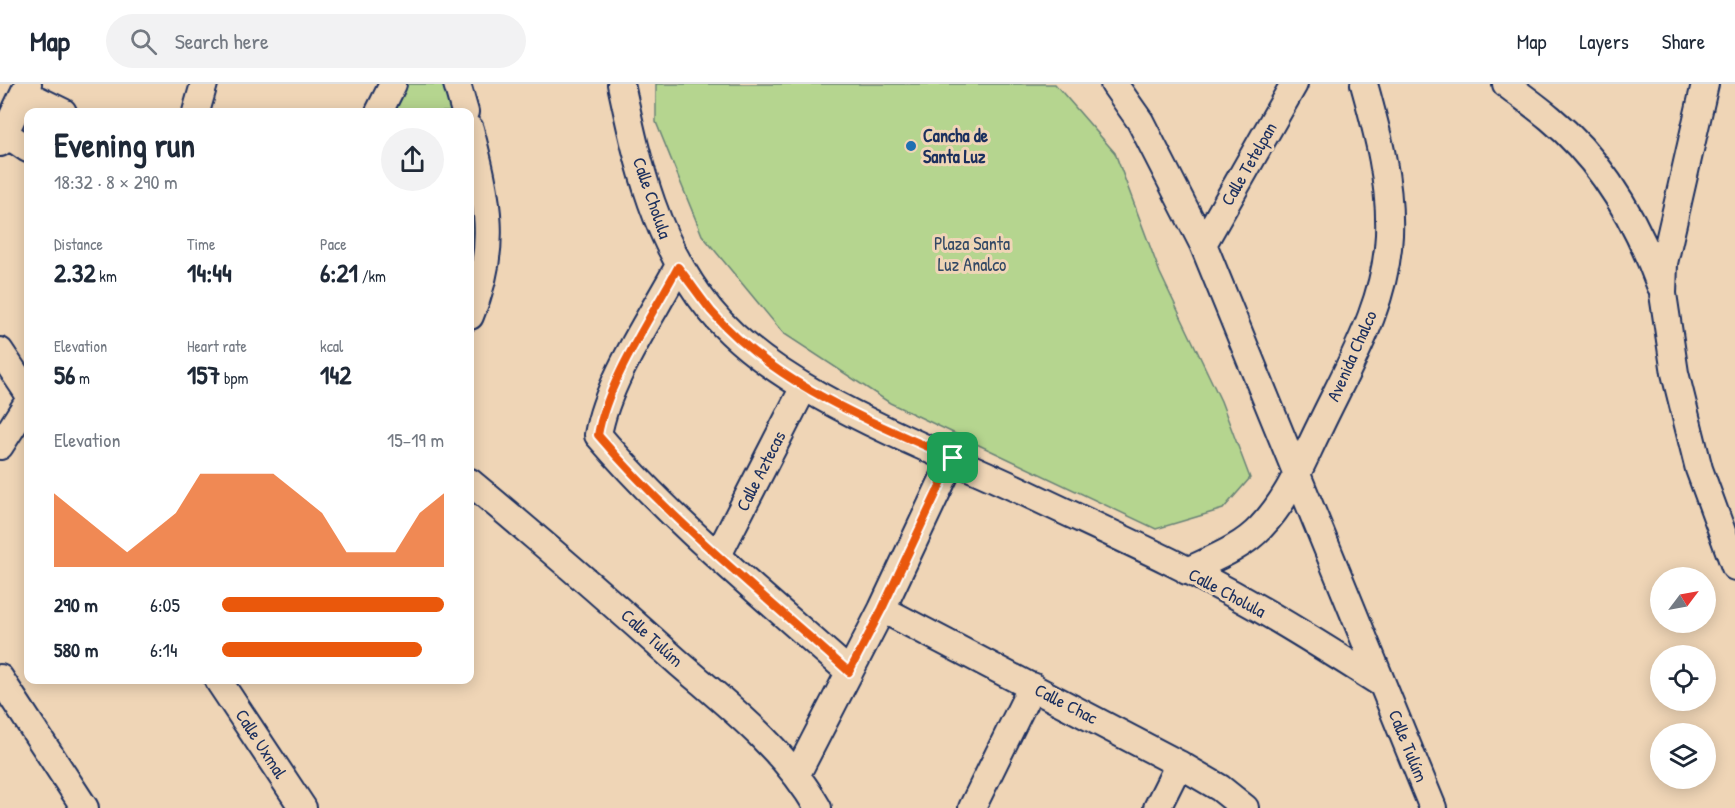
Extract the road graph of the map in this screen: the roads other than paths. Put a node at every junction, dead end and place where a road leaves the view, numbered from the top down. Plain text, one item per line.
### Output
1 (204, 84) edge
2 (393, 84) edge
3 (457, 84) edge
4 (621, 84) edge
5 (1114, 84) edge
6 (1294, 84) edge
7 (1364, 84) edge
8 (1506, 84) edge
9 (1705, 84) edge
10 (26, 88) edge
11 (57, 108) edge
12 (196, 108) edge
13 (381, 108) edge
14 (464, 108) edge
15 (2, 135) edge
16 (24, 147) edge
17 (474, 147) edge
18 (1203, 244) junction
19 (678, 267) junction
20 (1663, 294) junction
21 (474, 304) edge
22 (0, 351) edge
23 (24, 387) edge
24 (804, 387) junction
25 (24, 408) edge
26 (0, 446) edge
27 (953, 458) junction
28 (1297, 477) junction
29 (474, 485) edge
30 (718, 555) junction
31 (1735, 567) edge
32 (1187, 571) junction
33 (882, 609) junction
34 (849, 672) junction
35 (0, 678) edge
36 (221, 684) edge
37 (1382, 684) junction
38 (1032, 686) junction
39 (1179, 764) junction
40 (797, 774) junction
41 (85, 808) edge
42 (303, 808) edge
43 (818, 808) edge
44 (972, 808) edge
45 (1157, 808) edge
46 (1245, 808) edge
47 (1433, 808) edge

1 - 12 street
2 - 13 street
3 - 14 street
4 - 19 street, Calle Cholula
5 - 18 street
6 - 18 street, Calle Tetelpan
7 - 28 street, Avenida Chalco
8 - 20 street
9 - 20 street
10 - 11 street
10 - 15 street
15 - 16 street
17 - 21 street
18 - 28 street
19 - 24 street, Calle Cholula
19 - 30 street
20 - 31 street
22 - 23 street
24 - 27 street, Calle Cholula
24 - 30 street, Calle Aztecas
25 - 26 street
27 - 32 street, Calle Cholula
27 - 33 street
28 - 32 street, Avenida Chalco
28 - 37 street
29 - 40 street, Calle Tulúm
30 - 34 street
32 - 37 street, Calle Cholula
33 - 34 street
33 - 38 street, Calle Chac
34 - 40 street
35 - 41 street
36 - 42 street, Calle Uxmal
37 - 47 street, Calle Tulúm
38 - 39 street, Calle Chac
38 - 44 street
39 - 45 street
39 - 46 street, Calle Chac
40 - 43 street, Calle Tulúm

